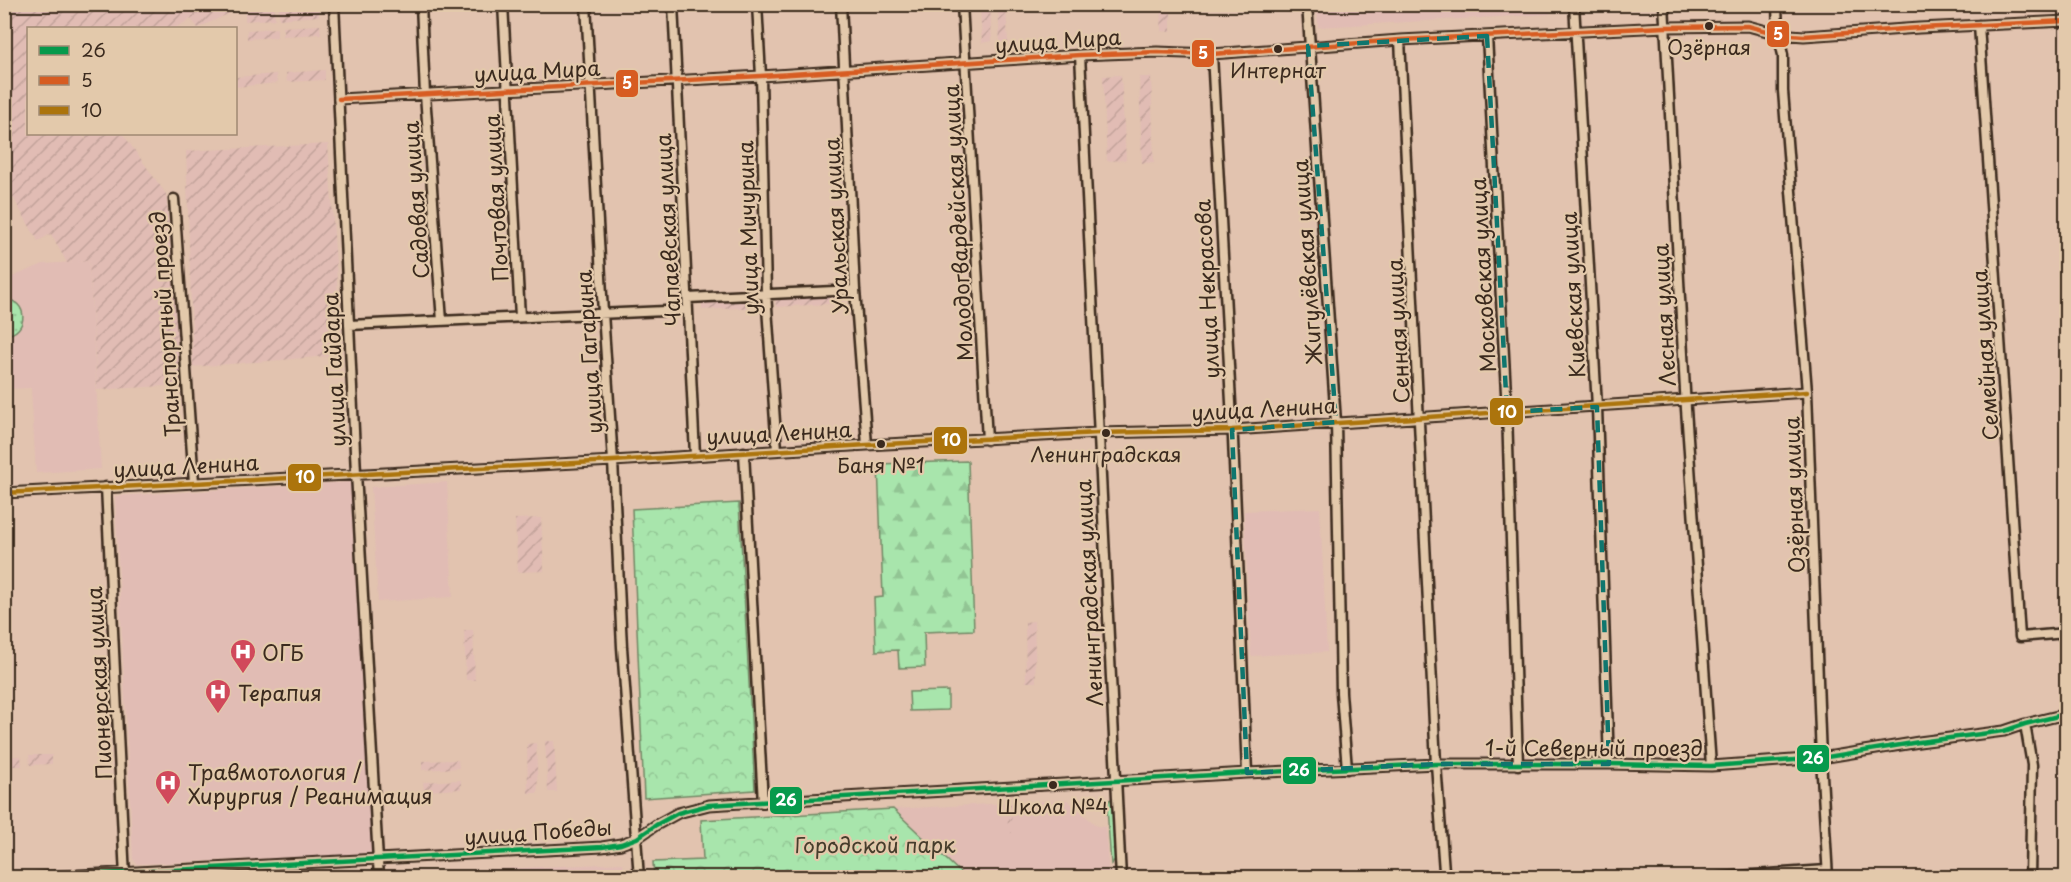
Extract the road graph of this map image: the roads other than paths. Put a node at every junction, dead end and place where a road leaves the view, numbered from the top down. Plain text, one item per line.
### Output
1 (334, 4) edge
2 (421, 4) edge
3 (503, 4) edge
4 (586, 4) edge
5 (673, 4) edge
6 (757, 4) edge
7 (840, 4) edge
8 (962, 4) edge
9 (1306, 4) edge
10 (1574, 4) edge
11 (1664, 4) edge
12 (1777, 4) edge
13 (2067, 21) edge
14 (1980, 25) junction
15 (1665, 27) junction
16 (1575, 32) junction
17 (1778, 33) junction
18 (1487, 36) junction
19 (1400, 40) junction
20 (1308, 46) junction
21 (1212, 54) junction
22 (1080, 55) junction
23 (966, 64) junction
24 (844, 71) junction
25 (761, 76) junction
26 (678, 80) junction
27 (591, 85) junction
28 (508, 90) junction
29 (424, 95) junction
30 (339, 99) junction
31 (174, 200) dead end
32 (855, 290) junction
33 (766, 293) junction
34 (688, 298) junction
35 (688, 310) junction
36 (603, 313) junction
37 (520, 317) junction
38 (442, 321) junction
39 (349, 325) junction
40 (1807, 392) junction
41 (1686, 401) junction
42 (1597, 407) junction
43 (1507, 412) junction
44 (1419, 417) junction
45 (1336, 422) junction
46 (1232, 430) junction
47 (1098, 433) junction
48 (987, 440) junction
49 (867, 445) junction
50 (777, 450) junction
51 (744, 452) junction
52 (695, 455) junction
53 (613, 461) junction
54 (356, 473) junction
55 (194, 482) junction
56 (106, 487) junction
57 (4, 493) edge
58 (2067, 633) edge
59 (2067, 714) edge
60 (2025, 724) junction
61 (1821, 758) junction
62 (1436, 764) junction
63 (1609, 764) junction
64 (1518, 765) junction
65 (1711, 766) junction
66 (1347, 769) junction
67 (1247, 773) junction
68 (1117, 781) junction
69 (763, 803) junction
70 (637, 838) junction
71 (379, 860) junction
72 (1828, 874) edge
73 (125, 875) edge
74 (25, 878) edge
75 (380, 878) edge
76 (639, 878) edge
77 (1121, 878) edge
78 (1448, 878) edge
79 (1708, 878) edge
80 (2030, 878) edge

1 - 30 street, улица Гайдара
2 - 29 street, Садовая улица
3 - 28 street, Почтовая улица
4 - 27 street, улица Гагарина
5 - 26 street, Чапаевская улица
6 - 25 street, улица Мичурина
7 - 24 street, Уральская улица
8 - 23 street, Молодогвардейская улица
9 - 20 street, Жигулёвская улица
10 - 16 street, Киевская улица
11 - 15 street, Лесная улица
12 - 17 street, Озёрная улица
13 - 14 street, улица Мира
14 - 17 street, улица Мира
14 - 58 street, Семейная улица
15 - 16 street, улица Мира
15 - 17 street, улица Мира
15 - 41 street, Лесная улица
16 - 18 street, улица Мира
16 - 42 street, Киевская улица
17 - 40 street, Озёрная улица
18 - 19 street, улица Мира
18 - 43 street, Московская улица
19 - 20 street, улица Мира
19 - 44 street, Сенная улица
20 - 21 street, улица Мира
20 - 45 street, Жигулёвская улица
21 - 22 street, улица Мира
21 - 46 street, улица Некрасова
22 - 23 street, улица Мира
22 - 47 street, Ленинградская улица
23 - 24 street, улица Мира
23 - 48 street, Молодогвардейская улица
24 - 25 street, улица Мира
24 - 32 street, Уральская улица
25 - 26 street, улица Мира
25 - 33 street, улица Мичурина
26 - 27 street, улица Мира
26 - 34 street, Чапаевская улица
27 - 28 street, улица Мира
27 - 36 street, улица Гагарина
28 - 29 street, улица Мира
28 - 37 street, Почтовая улица
29 - 30 street, улица Мира
29 - 38 street, Садовая улица
30 - 39 street, улица Гайдара
31 - 55 street, Транспортный проезд
32 - 33 street
32 - 49 street, Уральская улица
33 - 34 street
33 - 50 street, улица Мичурина
34 - 35 street, Чапаевская улица
35 - 36 street
35 - 52 street, Чапаевская улица
36 - 37 street
36 - 53 street, улица Гагарина
37 - 38 street
38 - 39 street
39 - 54 street, улица Гайдара
40 - 41 street, улица Ленина
40 - 61 street, Озёрная улица
41 - 42 street, улица Ленина
41 - 65 street, Лесная улица
42 - 43 street, улица Ленина
42 - 63 street, Киевская улица
43 - 44 street, улица Ленина
43 - 64 street, Московская улица
44 - 45 street, улица Ленина
44 - 62 street, Сенная улица
45 - 46 street, улица Ленина
45 - 66 street, Жигулёвская улица
46 - 47 street, улица Ленина
46 - 67 street, улица Некрасова
47 - 48 street, улица Ленина
47 - 68 street, Ленинградская улица
48 - 49 street, улица Ленина
49 - 50 street, улица Ленина
50 - 51 street, улица Ленина
51 - 52 street, улица Ленина
51 - 69 street
52 - 53 street, улица Ленина
53 - 54 street, улица Ленина
53 - 70 street, улица Гагарина
54 - 55 street, улица Ленина
54 - 71 street, улица Гайдара
55 - 56 street, улица Ленина
56 - 57 street, улица Ленина
56 - 73 street, Пионерская улица
59 - 60 street, 1-й Северный проезд
60 - 61 street, 1-й Северный проезд
60 - 80 street
61 - 65 street, 1-й Северный проезд
61 - 72 street, Озёрная улица
62 - 64 street, 1-й Северный проезд
62 - 66 street, 1-й Северный проезд
62 - 78 street, Сенная улица
63 - 64 street, 1-й Северный проезд
63 - 65 street, 1-й Северный проезд
66 - 67 street, 1-й Северный проезд
67 - 68 street, 1-й Северный проезд
68 - 69 street, улица Победы
68 - 77 street, Ленинградская улица
69 - 70 street, улица Победы
70 - 71 street, улица Победы
70 - 76 street, улица Гагарина
71 - 73 street, улица Победы
71 - 75 street, улица Гайдара
72 - 79 street
73 - 74 street, улица Победы

